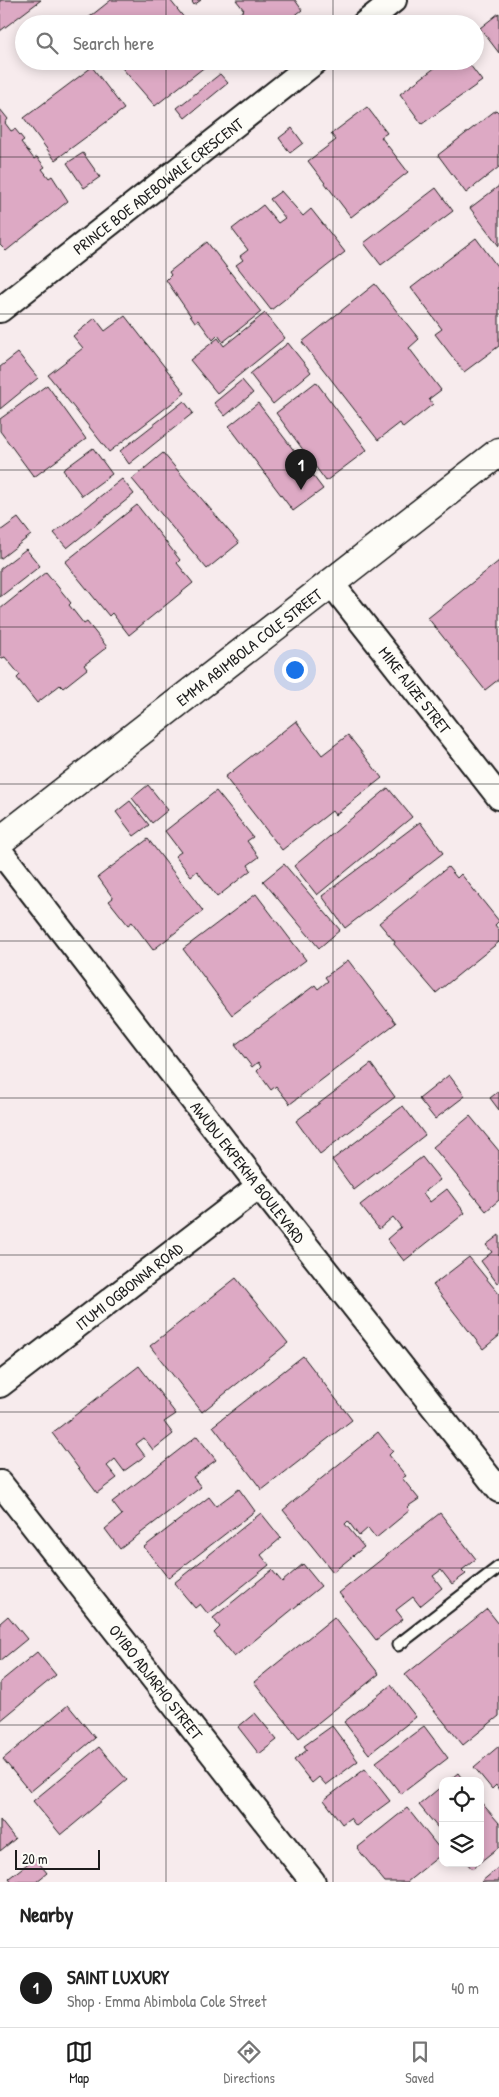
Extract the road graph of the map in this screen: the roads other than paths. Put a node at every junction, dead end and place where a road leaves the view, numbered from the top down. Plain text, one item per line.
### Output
1 (394, 0) edge
2 (375, 15) edge
3 (305, 70) edge
4 (0, 310) edge
5 (499, 452) edge
6 (331, 583) junction
7 (499, 797) edge
8 (0, 842) edge
9 (0, 851) edge
10 (259, 1186) junction
11 (0, 1385) edge
12 (0, 1483) edge
13 (499, 1490) edge
14 (499, 1567) edge
15 (398, 1645) dead end
16 (313, 1882) edge

1 - 2 street
3 - 4 street, PRINCE BOE ADEBOWALE CRESCENT
5 - 6 street, EMMA ABIMBOLA COLE STREET
6 - 7 street, MIKE AJIZE STRET
6 - 8 street, EMMA ABIMBOLA COLE STREET
9 - 10 street, AWUDU EKPEKHA BOULEVARD
10 - 11 street, ITUMI OGBONNA ROAD
10 - 13 street, AWUDU EKPEKHA BOULEVARD
12 - 16 street, OYIBO ADJARHO STREET
14 - 15 lane

